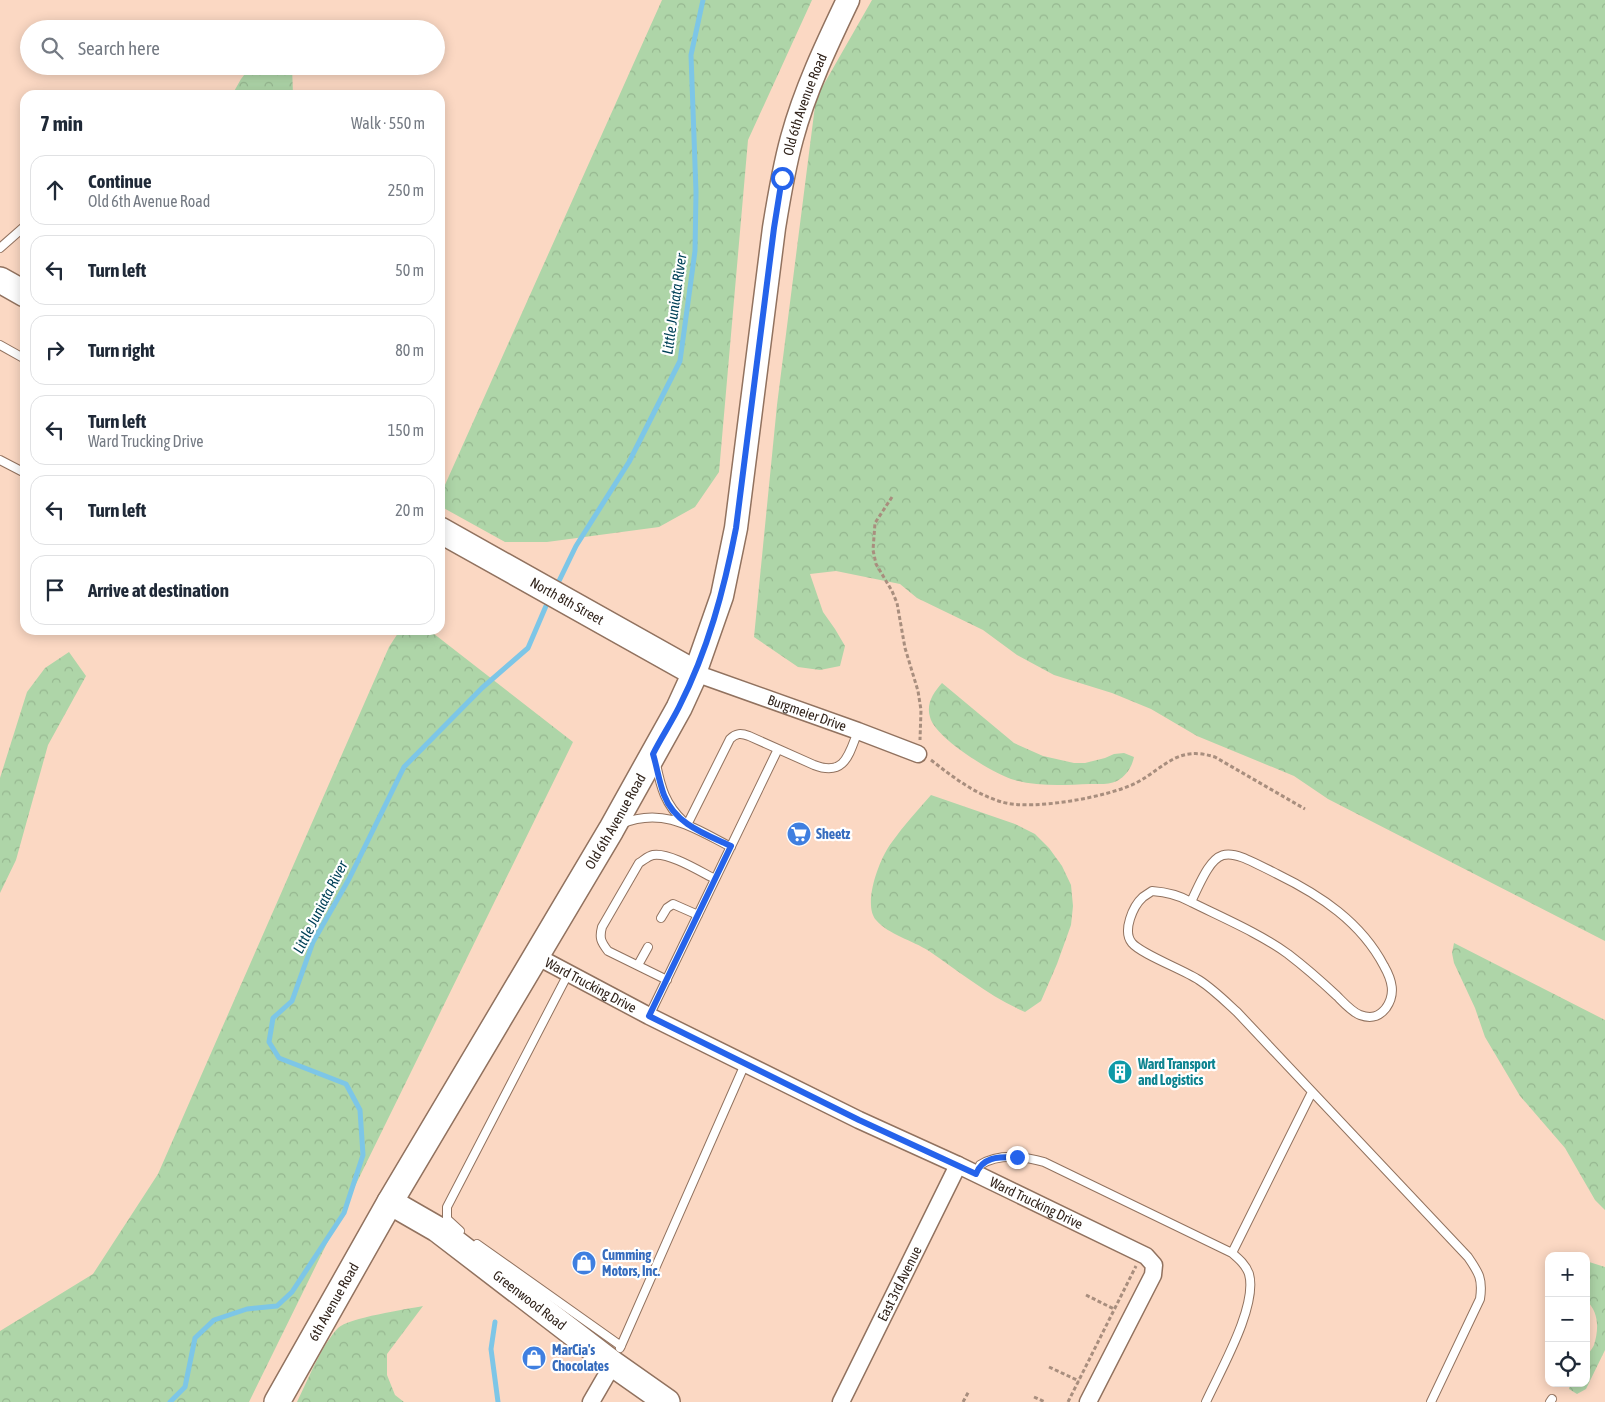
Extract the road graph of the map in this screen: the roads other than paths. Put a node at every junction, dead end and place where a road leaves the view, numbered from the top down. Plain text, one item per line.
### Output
1 (848, 0) edge
2 (20, 230) edge
3 (0, 248) edge
4 (0, 345) edge
5 (20, 356) edge
6 (0, 460) edge
7 (20, 470) edge
8 (445, 533) edge
9 (695, 673) junction
10 (858, 730) junction
11 (778, 749) junction
12 (653, 754) junction
13 (918, 754) road end
14 (687, 825) junction
15 (611, 830) junction
16 (731, 846) junction
17 (715, 879) junction
18 (1191, 902) junction
19 (698, 915) junction
20 (661, 918) dead end
21 (648, 946) dead end
22 (536, 956) junction
23 (638, 965) junction
24 (568, 974) junction
25 (666, 980) junction
26 (649, 1016) junction
27 (746, 1064) junction
28 (1312, 1092) junction
29 (958, 1165) junction
30 (976, 1174) junction
31 (390, 1202) junction
32 (1232, 1253) junction
33 (617, 1355) junction
34 (276, 1402) edge
35 (591, 1402) edge
36 (667, 1402) edge
37 (842, 1402) edge
38 (1088, 1402) edge
39 (1206, 1402) edge
40 (1431, 1402) edge

1 - 9 main road, Old 6th Avenue Road
2 - 3 lane
4 - 5 lane
6 - 7 lane
8 - 9 main road, North 8th Street
9 - 10 street, Burgmeier Drive
9 - 12 main road, Old 6th Avenue Road
10 - 11 lane
10 - 13 street, Burgmeier Drive
11 - 14 lane
11 - 16 lane
12 - 14 lane
12 - 15 main road, Old 6th Avenue Road
14 - 15 lane
14 - 16 lane
15 - 22 main road, Old 6th Avenue Road
16 - 17 lane
17 - 19 lane
17 - 23 lane
18 - 18 lane
18 - 28 lane
19 - 20 lane
19 - 25 lane
21 - 23 lane
22 - 24 street, Ward Trucking Drive
22 - 31 main road, Old 6th Avenue Road
23 - 25 lane
24 - 26 street, Ward Trucking Drive
24 - 33 lane
25 - 26 lane
26 - 27 street, Ward Trucking Drive
27 - 29 street, Ward Trucking Drive
27 - 33 lane
28 - 32 lane
28 - 40 lane
29 - 30 street, Ward Trucking Drive
29 - 37 street, East 3rd Avenue
30 - 32 lane
30 - 38 street, Ward Trucking Drive
31 - 33 main road, Greenwood Road
31 - 34 main road, 6th Avenue Road
32 - 39 lane
33 - 35 street
33 - 36 main road, Greenwood Road

